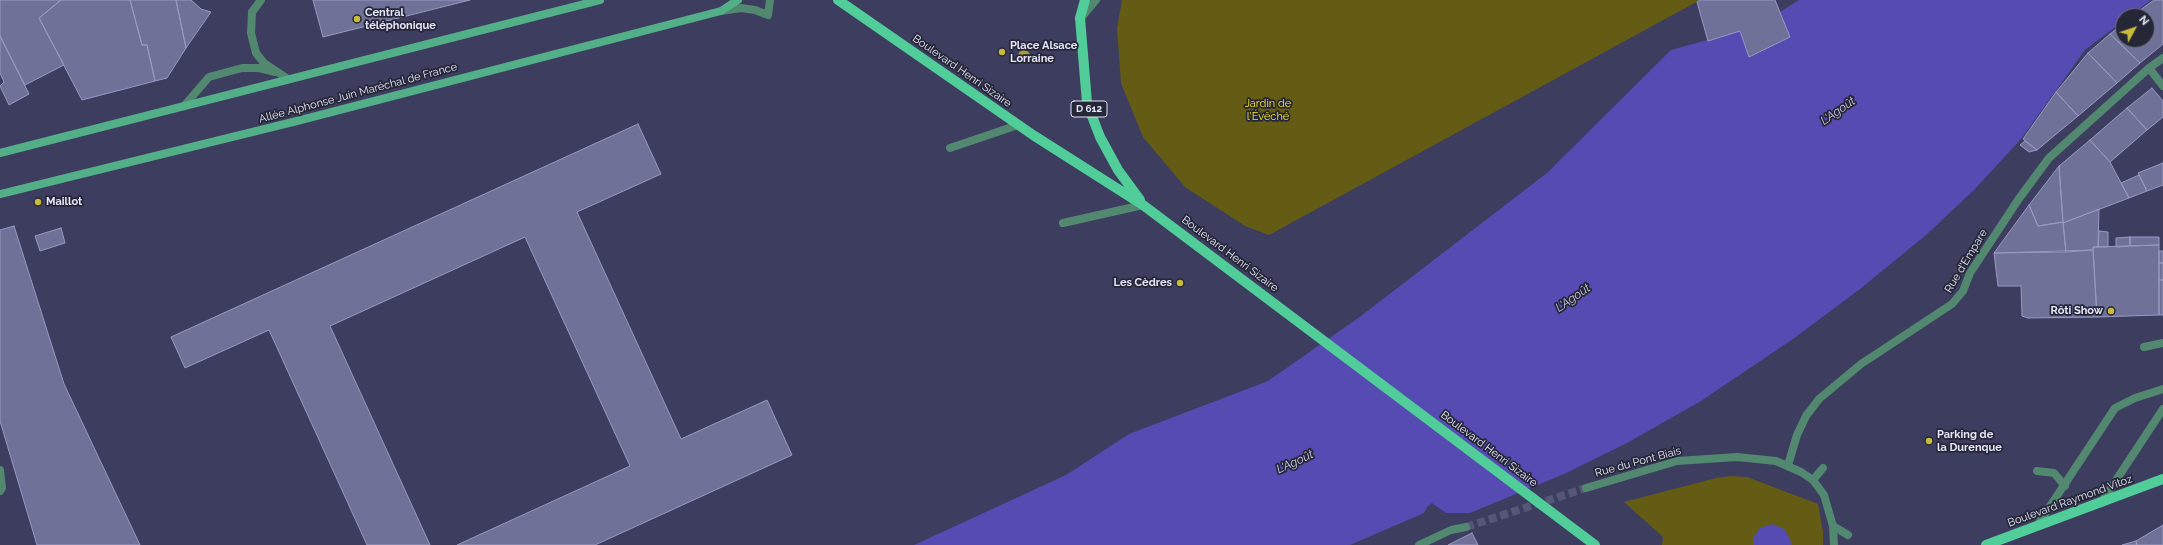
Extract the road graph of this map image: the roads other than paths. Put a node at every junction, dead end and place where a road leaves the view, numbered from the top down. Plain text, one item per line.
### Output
1 (261, 0) edge
2 (600, 0) edge
3 (738, 0) edge
4 (770, 0) edge
5 (838, 0) edge
6 (1085, 0) edge
7 (1096, 0) edge
8 (721, 11) junction
9 (1080, 18) junction
10 (2163, 58) edge
11 (2149, 68) junction
12 (275, 72) junction
13 (288, 79) junction
14 (2163, 86) edge
15 (184, 106) junction
16 (1018, 125) junction
17 (950, 148) dead end
18 (0, 153) edge
19 (0, 194) edge
20 (1143, 205) junction
21 (1063, 223) dead end
22 (2163, 343) edge
23 (2144, 347) dead end
24 (2163, 388) edge
25 (2163, 409) edge
26 (1788, 465) junction
27 (1823, 468) dead end
28 (0, 470) edge
29 (2038, 471) dead end
30 (2162, 479) edge
31 (1813, 480) junction
32 (2065, 486) junction
33 (1586, 488) tunnel mouth
34 (0, 491) edge
35 (2100, 504) junction
36 (1833, 526) junction
37 (2037, 526) junction
38 (1466, 527) tunnel mouth
39 (1848, 534) dead end
40 (1419, 545) edge
41 (1595, 545) edge
42 (1834, 545) edge
43 (1986, 545) edge

1 - 12 street
2 - 13 main road
3 - 8 main road, Allée Alphonse Juin Maréchal de France
4 - 8 street
5 - 16 main road, Boulevard Henri Sizaire
6 - 9 main road, D 612
7 - 9 street
8 - 19 main road, Allée Alphonse Juin Maréchal de France
9 - 20 main road, D 612
10 - 11 street, Rue d'Empare
11 - 14 street
11 - 26 street, Rue d'Empare
12 - 13 street
12 - 15 street
13 - 15 main road
15 - 18 main road
16 - 17 street
16 - 20 main road, Boulevard Henri Sizaire
20 - 21 street
20 - 41 main road, Boulevard Henri Sizaire
22 - 23 street
24 - 32 street
25 - 35 street
26 - 31 street, Rue du Pont Biais
26 - 33 street, Rue du Pont Biais
27 - 31 street
28 - 34 street
29 - 32 street
30 - 35 main road, Boulevard Raymond Vitoz
31 - 36 street, Rue du Pont Biais
32 - 37 street
35 - 37 main road, Boulevard Raymond Vitoz
36 - 39 street
36 - 42 street, Rue du Pont Biais
37 - 43 main road, Boulevard Raymond Vitoz
38 - 40 street

